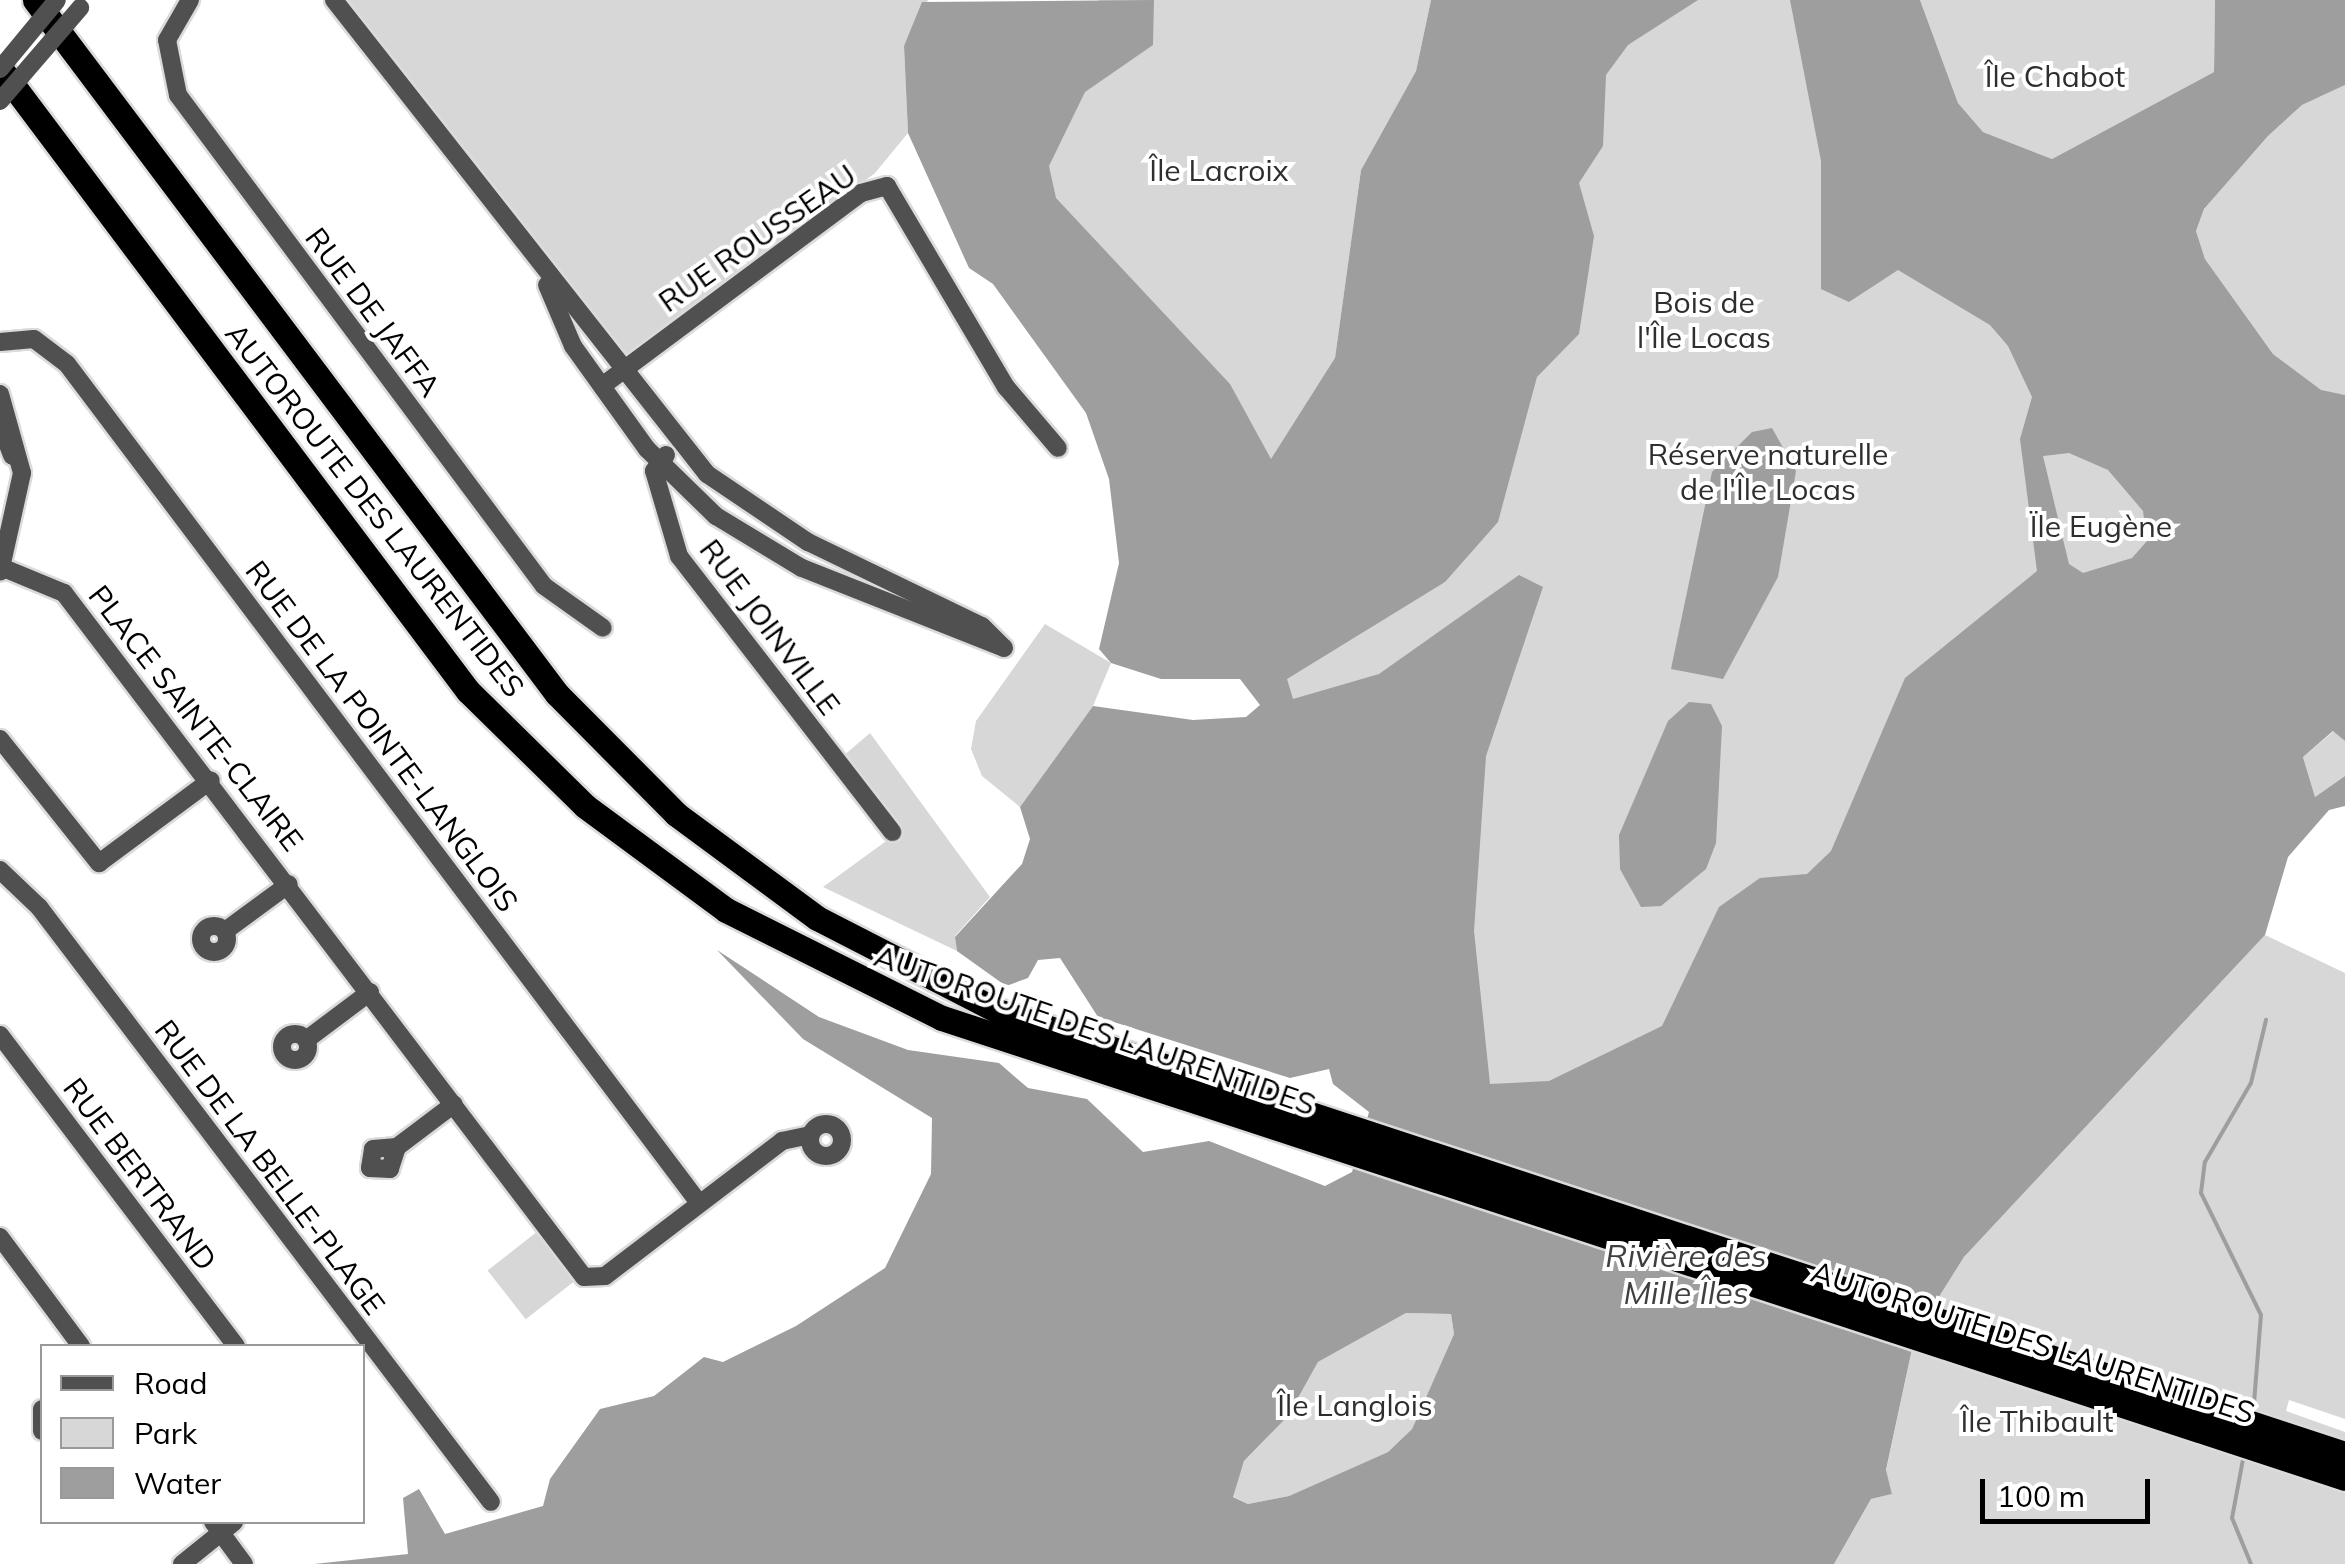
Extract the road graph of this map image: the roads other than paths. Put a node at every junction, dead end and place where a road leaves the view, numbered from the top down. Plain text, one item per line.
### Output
1 (35, 0) edge
2 (43, 0) edge
3 (57, 0) edge
4 (190, 0) edge
5 (334, 0) edge
6 (83, 4) edge
7 (56, 29) junction
8 (3, 81) edge
9 (545, 275) junction
10 (0, 342) edge
11 (619, 370) junction
12 (602, 386) junction
13 (0, 394) edge
14 (0, 424) edge
15 (678, 446) junction
16 (1058, 448) dead end
17 (660, 461) junction
18 (16, 506) junction
19 (808, 542) junction
20 (802, 568) junction
21 (1, 570) edge
22 (602, 628) dead end
23 (0, 740) edge
24 (211, 780) junction
25 (892, 832) dead end
26 (0, 870) edge
27 (289, 884) junction
28 (225, 932) dead end
29 (370, 992) junction
30 (0, 1034) edge
31 (306, 1040) dead end
32 (454, 1104) junction
33 (810, 1136) dead end
34 (1342, 1137) junction
35 (397, 1147) dead end
36 (699, 1204) junction
37 (0, 1237) edge
38 (80, 1344) edge
39 (234, 1344) edge
40 (2345, 1454) edge
41 (2345, 1478) edge
42 (491, 1502) dead end
43 (222, 1525) edge
44 (182, 1564) edge
45 (244, 1564) edge

1 - 7 highway, AUTOROUTE DES LAURENTIDES
2 - 7 highway
3 - 8 street, bridge
4 - 22 street, RUE DE JAFFA
5 - 9 street
6 - 8 street, bridge
7 - 34 highway, AUTOROUTE DES LAURENTIDES
8 - 34 highway, AUTOROUTE DES LAURENTIDES
9 - 11 street
9 - 12 street
10 - 36 street, RUE DE LA POINTE-LANGLOIS
11 - 12 street, RUE ROUSSEAU
11 - 15 street
11 - 16 street, RUE ROUSSEAU
12 - 17 street
13 - 18 street
14 - 18 street
15 - 17 street
15 - 19 street
17 - 20 street
17 - 25 street, RUE JOINVILLE
18 - 21 street
19 - 20 street
19 - 20 street
21 - 24 street, PLACE SAINTE-CLAIRE
23 - 24 street
24 - 27 street, PLACE SAINTE-CLAIRE
26 - 42 street, RUE DE LA BELLE-PLAGE
27 - 28 street, PLACE SAINTE-CLAIRE
27 - 29 street, PLACE SAINTE-CLAIRE
29 - 31 street
29 - 32 street, PLACE SAINTE-CLAIRE
30 - 39 street, RUE BERTRAND
32 - 35 street
32 - 36 street, PLACE SAINTE-CLAIRE
33 - 36 street
34 - 40 highway, AUTOROUTE DES LAURENTIDES
34 - 41 highway, AUTOROUTE DES LAURENTIDES
37 - 38 street
43 - 44 street
43 - 45 street

